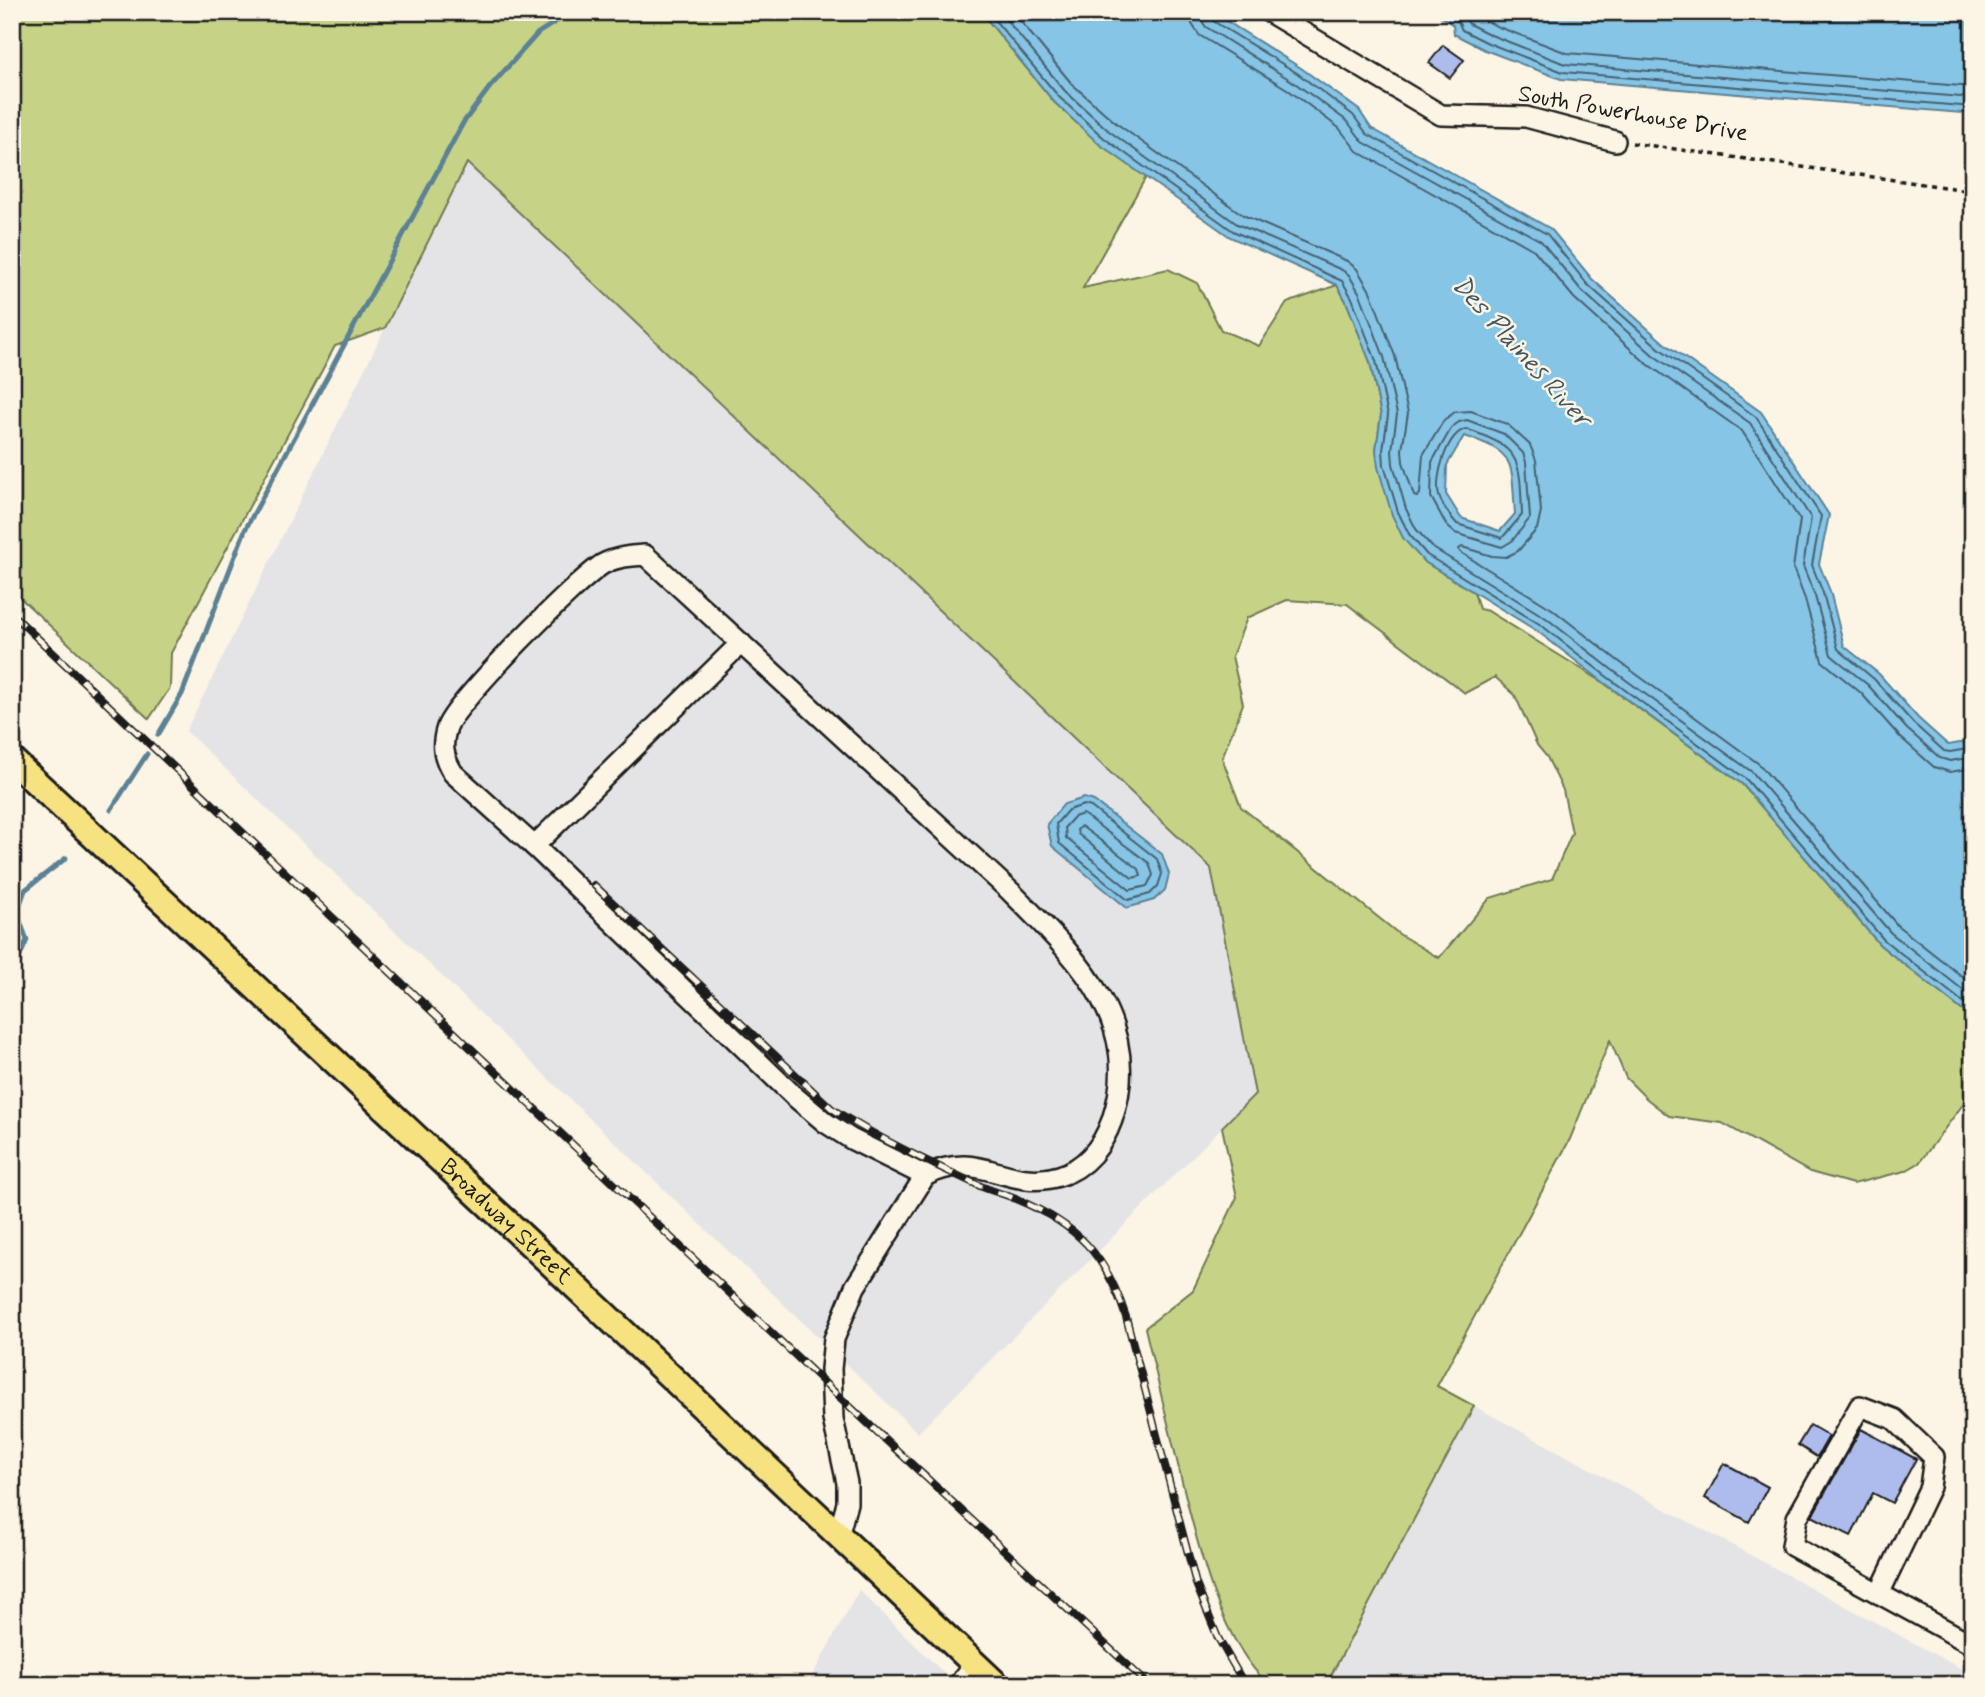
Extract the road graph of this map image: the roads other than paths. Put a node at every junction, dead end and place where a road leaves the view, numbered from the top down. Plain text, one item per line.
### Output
1 (1269, 12) edge
2 (1615, 141) road end
3 (741, 643) junction
4 (12, 760) edge
5 (534, 846) junction
6 (925, 1176) junction
7 (838, 1537) junction
8 (1879, 1594) junction
9 (1973, 1645) edge
10 (975, 1664) junction
11 (958, 1685) edge
12 (997, 1685) edge

1 - 2 lane, South Powerhouse Drive
3 - 5 lane
3 - 5 lane
3 - 6 lane
4 - 7 main road, Broadway Street
5 - 6 lane
6 - 7 lane
7 - 10 main road, Broadway Street
8 - 8 lane
8 - 9 lane
10 - 11 lane
10 - 12 main road, Broadway Street

